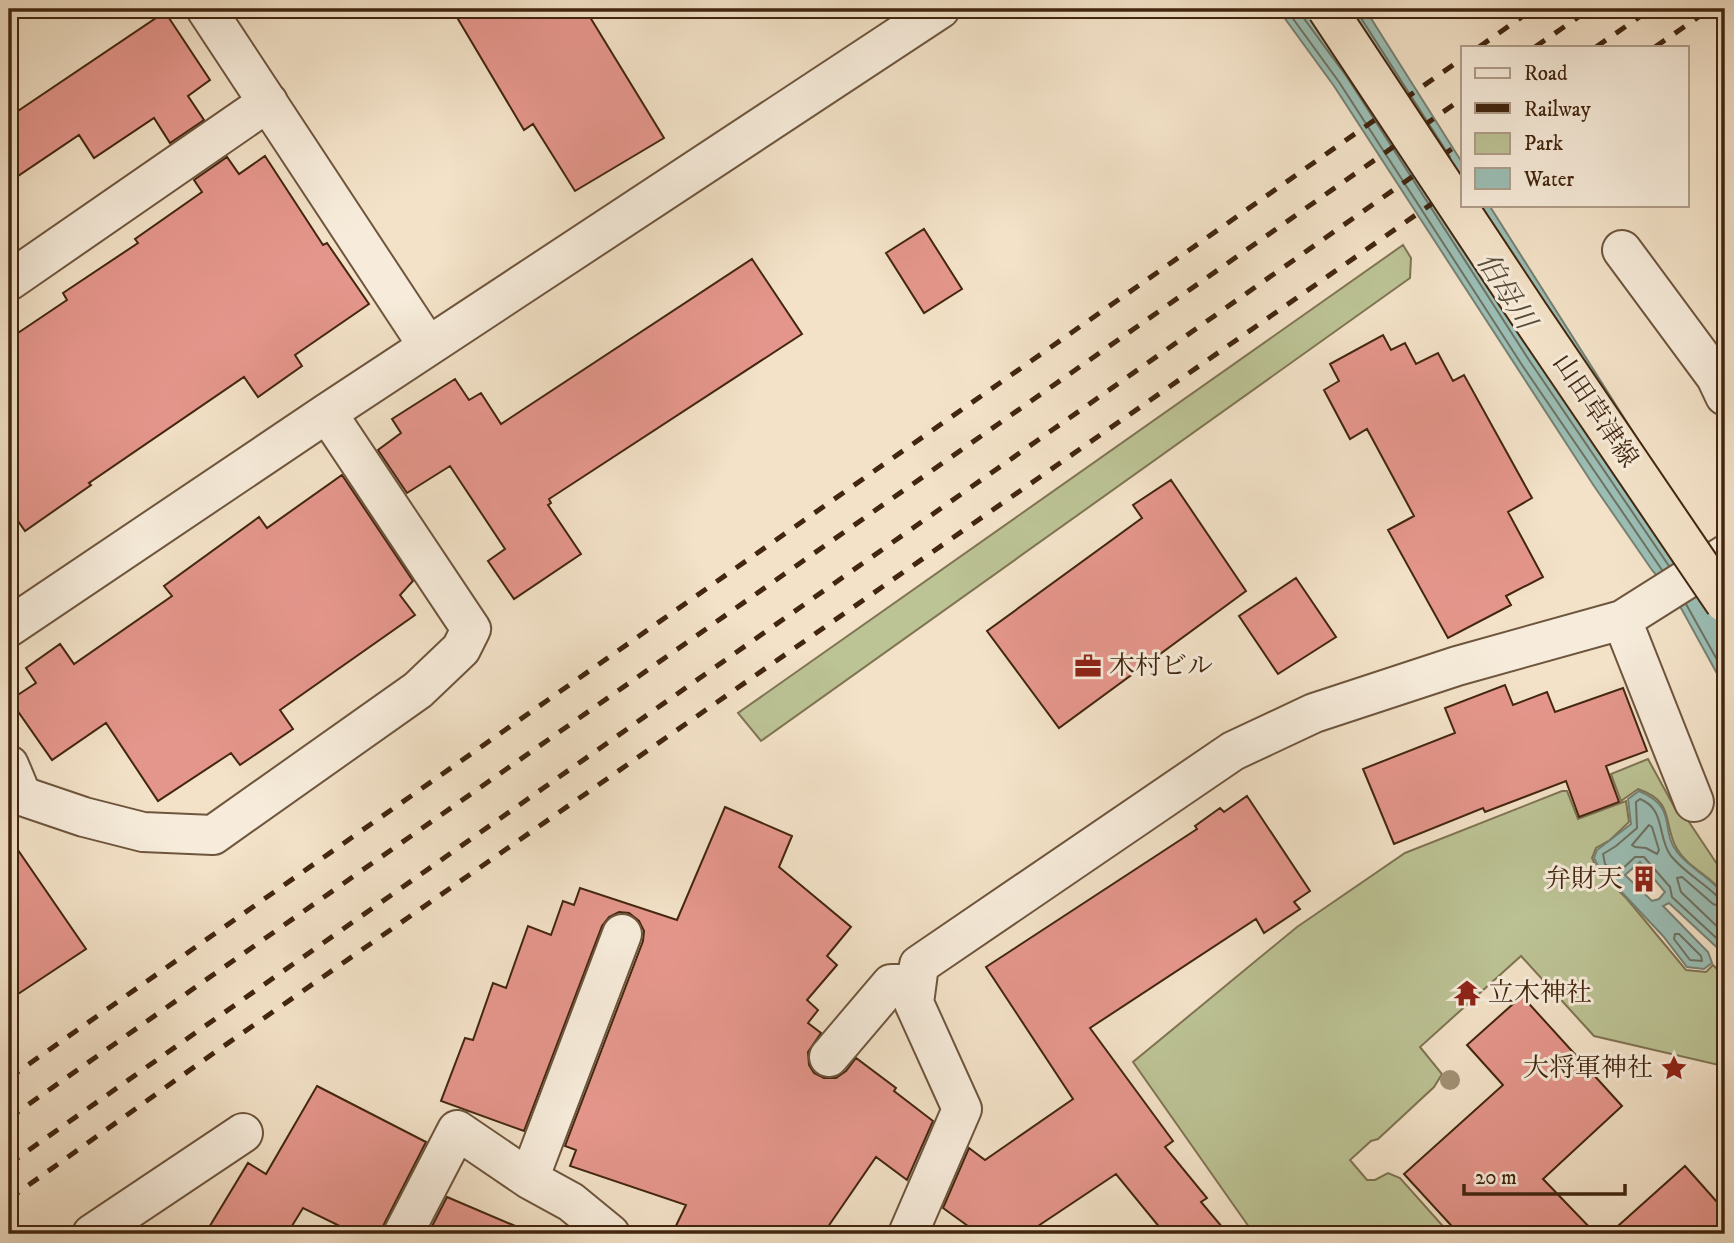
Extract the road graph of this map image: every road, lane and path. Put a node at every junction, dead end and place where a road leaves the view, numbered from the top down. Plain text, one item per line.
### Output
1 (206, 9) edge
2 (940, 9) edge
3 (1327, 9) edge
4 (268, 102) junction
5 (1622, 250) dead end
6 (9, 281) edge
7 (428, 346) junction
8 (1725, 396) edge
9 (327, 413) junction
10 (1725, 555) edge
11 (1725, 603) edge
12 (1622, 620) junction
13 (9, 627) edge
14 (9, 765) edge
15 (1694, 802) dead end
16 (622, 934) dead end
17 (916, 984) junction
18 (829, 1057) dead end
19 (243, 1133) dead end
20 (529, 1180) junction
21 (92, 1234) edge
22 (403, 1234) edge
23 (610, 1234) edge
24 (908, 1234) edge

1 - 4 street
2 - 7 street
3 - 11 main road, 山田草津線, bridge
4 - 6 street
4 - 7 street
5 - 8 street
7 - 9 street
9 - 13 street
9 - 14 street
10 - 12 street
12 - 15 street
12 - 17 street
16 - 20 street
17 - 18 street
17 - 24 street
19 - 21 street
20 - 22 street
20 - 23 street

